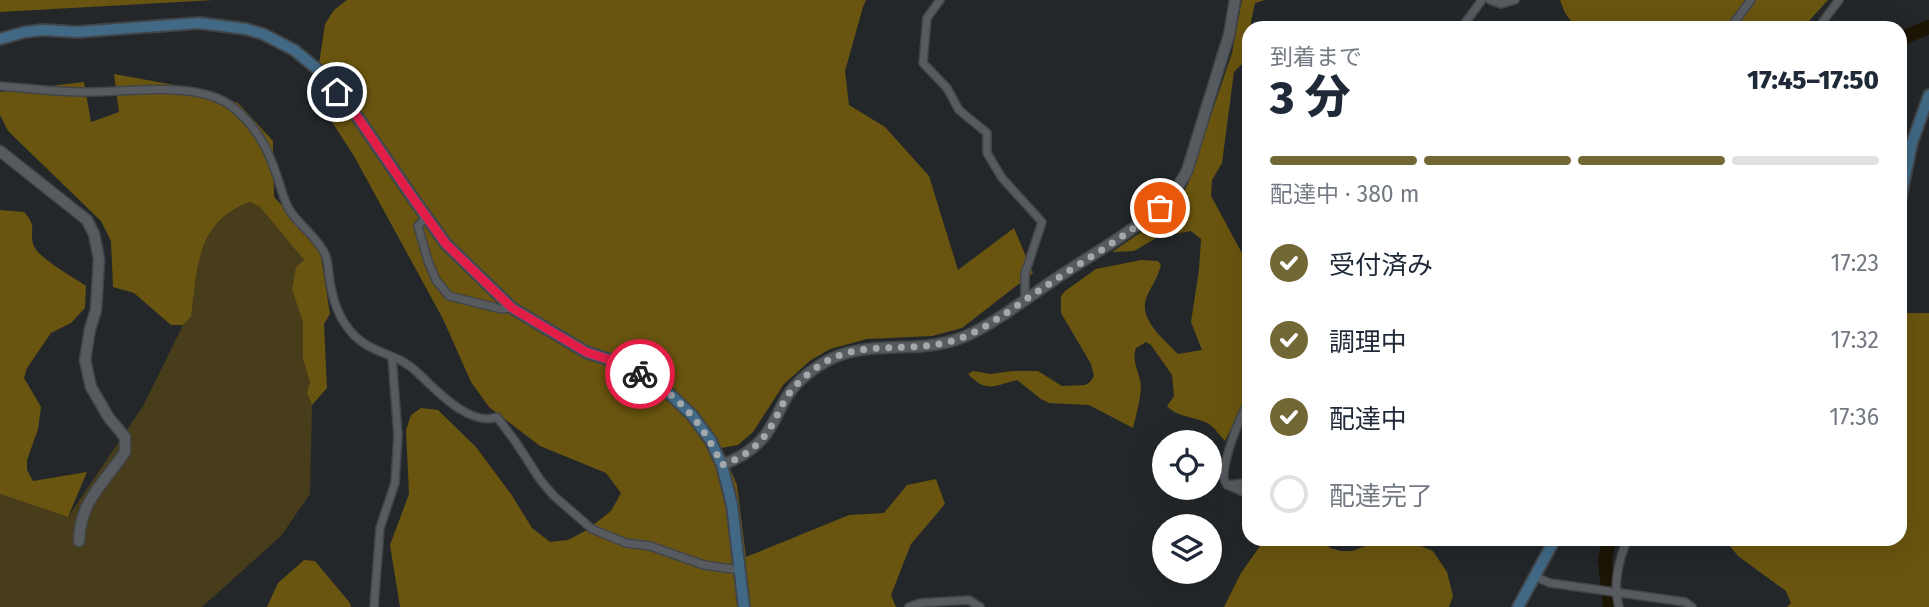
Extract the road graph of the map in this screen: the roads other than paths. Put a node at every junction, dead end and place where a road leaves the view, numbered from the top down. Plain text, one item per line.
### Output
1 (940, 0) edge
2 (1235, 0) edge
3 (1482, 0) edge
4 (1490, 0) edge
5 (1514, 0) edge
6 (1751, 0) edge
7 (1839, 0) edge
8 (1466, 21) edge
9 (1735, 21) edge
10 (1823, 21) edge
11 (0, 39) edge
12 (0, 86) edge
13 (1929, 94) edge
14 (0, 151) edge
15 (1907, 167) edge
16 (426, 217) junction
17 (1025, 299) junction
18 (512, 308) junction
19 (392, 357) junction
20 (1242, 414) edge
21 (722, 465) junction
22 (1242, 483) edge
23 (1227, 485) junction
24 (1242, 492) edge
25 (79, 541) dead end
26 (1551, 546) edge
27 (1625, 546) edge
28 (740, 570) junction
29 (1534, 576) junction
30 (1614, 591) junction
31 (373, 607) edge
32 (744, 607) edge
33 (909, 607) edge
34 (980, 607) edge
35 (1518, 607) edge
36 (1619, 607) edge
37 (1692, 607) edge

1 - 17 street
2 - 17 street
3 - 8 street
4 - 5 street
6 - 9 street
7 - 10 street
11 - 16 main road
12 - 19 street
13 - 15 main road
14 - 25 street
16 - 18 main road
16 - 18 street
17 - 21 street
18 - 21 main road
19 - 28 street
19 - 31 street
20 - 23 street
21 - 28 main road
22 - 23 street
23 - 24 street
26 - 29 main road
27 - 30 street
28 - 32 main road
29 - 30 street
29 - 35 main road
30 - 36 street
30 - 37 street
33 - 34 street

